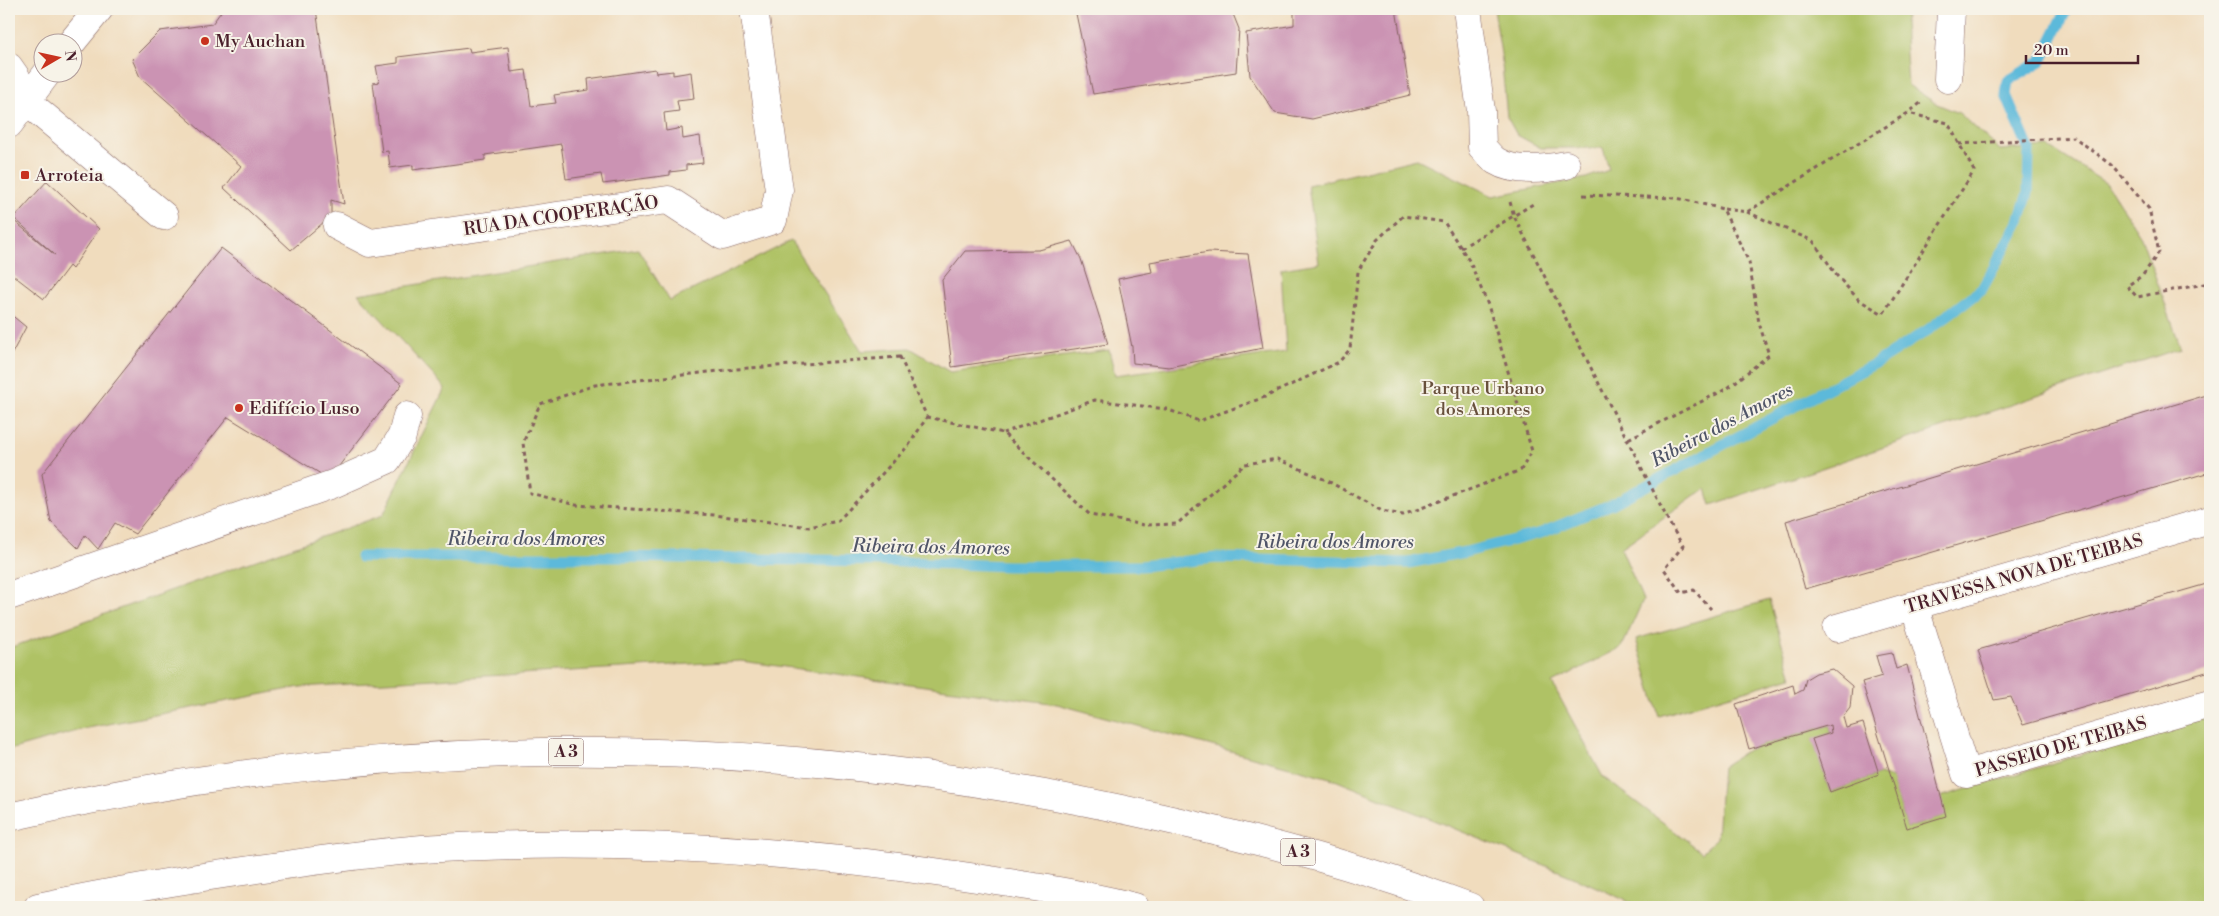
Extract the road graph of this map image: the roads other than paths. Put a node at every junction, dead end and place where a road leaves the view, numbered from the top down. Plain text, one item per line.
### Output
1 (99, 9) edge
2 (754, 9) edge
3 (1467, 9) edge
4 (1951, 9) edge
5 (80, 32) edge
6 (9, 67) edge
7 (1948, 79) road end
8 (40, 82) edge
9 (26, 101) junction
10 (9, 124) edge
11 (1566, 165) dead end
12 (164, 216) dead end
13 (337, 226) dead end
14 (407, 416) dead end
15 (2210, 520) edge
16 (9, 596) edge
17 (1914, 606) junction
18 (1837, 628) dead end
19 (2210, 704) edge
20 (9, 817) edge
21 (38, 907) edge
22 (1135, 907) edge
23 (1470, 907) edge

1 - 5 main road
2 - 13 main road, RUA DA COOPERAÇÃO
3 - 11 main road
4 - 7 main road
6 - 9 main road
8 - 9 main road
9 - 10 main road
9 - 12 main road
14 - 16 main road
15 - 17 main road, TRAVESSA NOVA DE TEIBAS
17 - 18 main road, TRAVESSA NOVA DE TEIBAS
17 - 19 main road, PASSEIO DE TEIBAS
20 - 23 main road, A 3
21 - 22 main road

